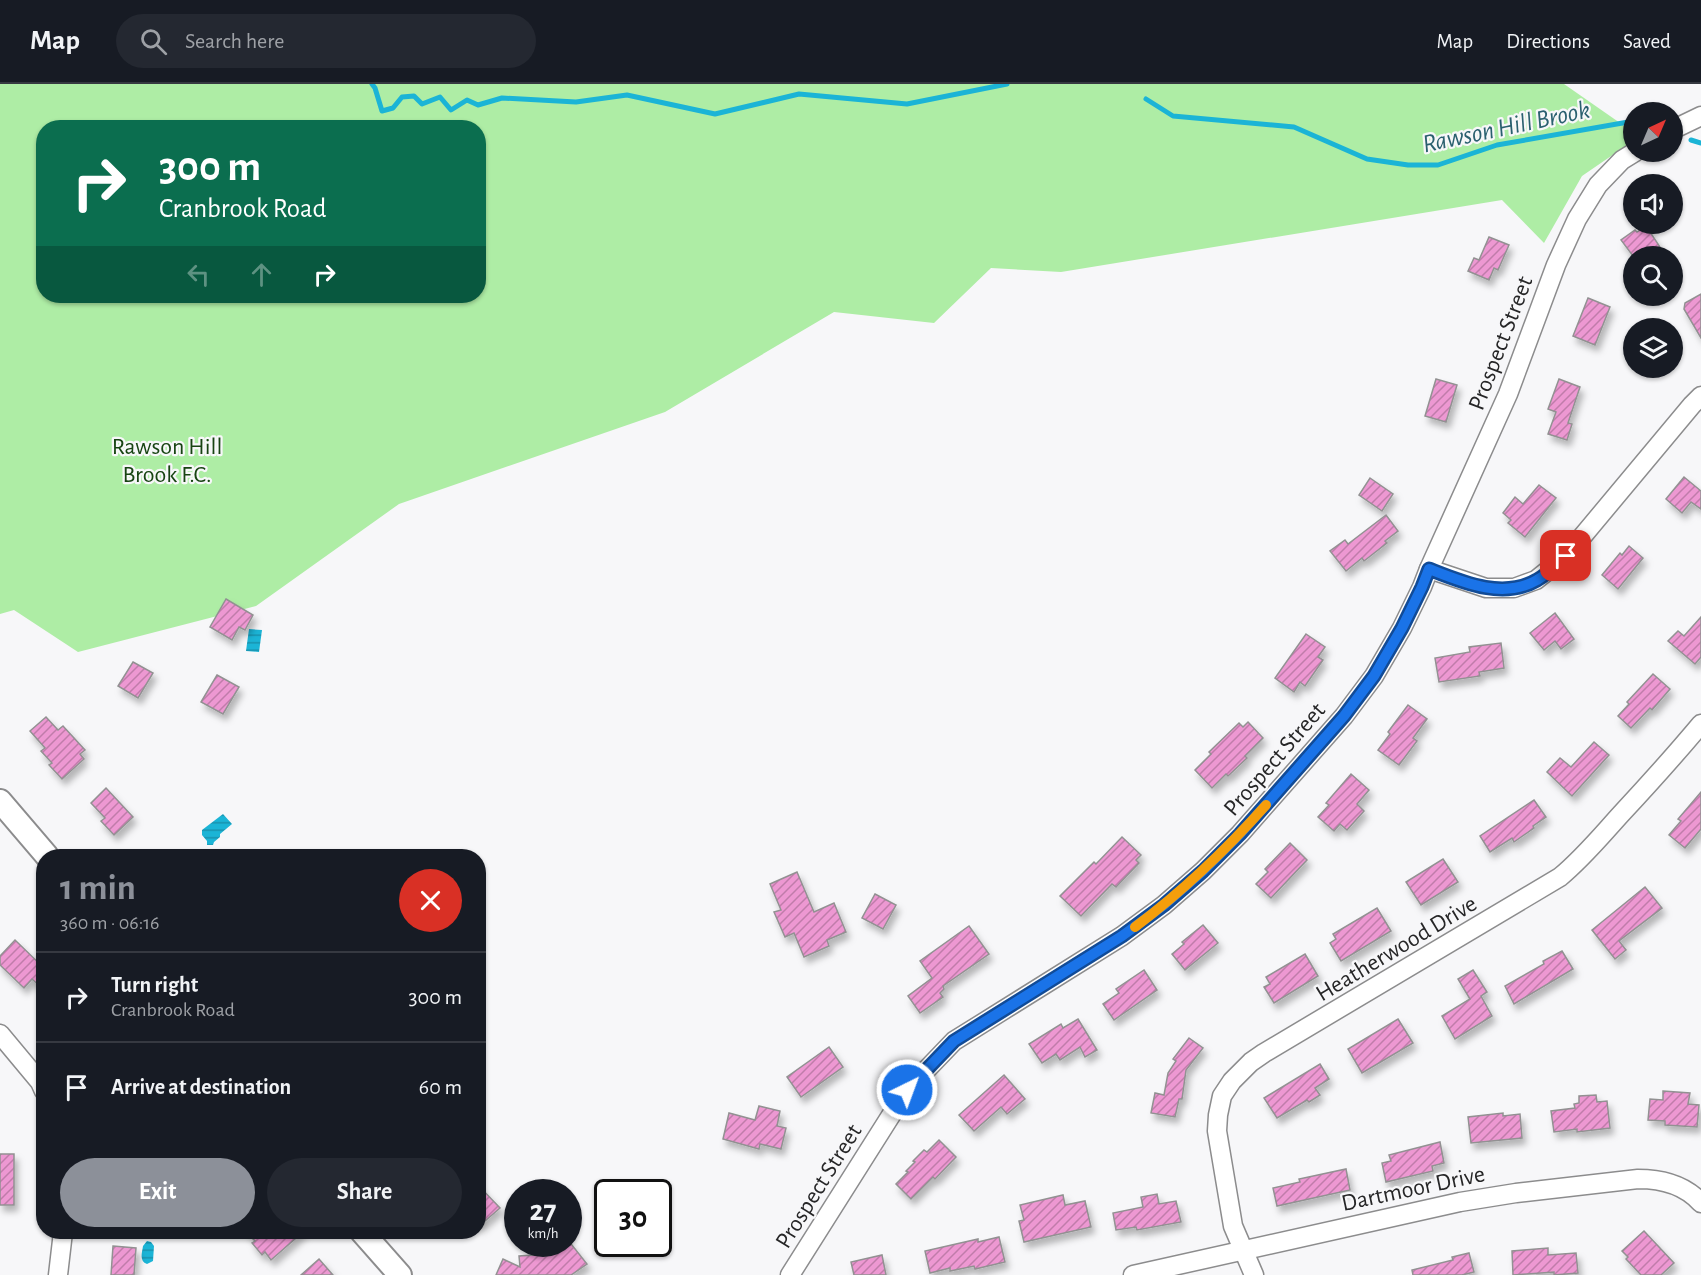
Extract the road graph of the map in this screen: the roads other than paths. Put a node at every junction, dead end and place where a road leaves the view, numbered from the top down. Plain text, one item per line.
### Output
1 (1701, 116) edge
2 (1683, 125) edge
3 (1623, 159) edge
4 (1701, 396) edge
5 (1429, 569) junction
6 (1701, 724) edge
7 (0, 801) edge
8 (41, 849) edge
9 (0, 1034) edge
10 (36, 1077) edge
11 (1701, 1203) edge
12 (62, 1239) edge
13 (368, 1239) edge
14 (1242, 1250) junction
15 (58, 1275) edge
16 (400, 1275) edge
17 (790, 1275) edge
18 (1133, 1275) edge
19 (1254, 1275) edge

1 - 2 street
3 - 5 street, Prospect Street
4 - 5 street
5 - 17 street, Prospect Street
6 - 14 street, Heatherwood Drive
7 - 8 street
9 - 10 street
11 - 14 street, Dartmoor Drive
12 - 15 street
13 - 16 street
14 - 18 street, Dartmoor Drive
14 - 19 street, Heatherwood Drive

